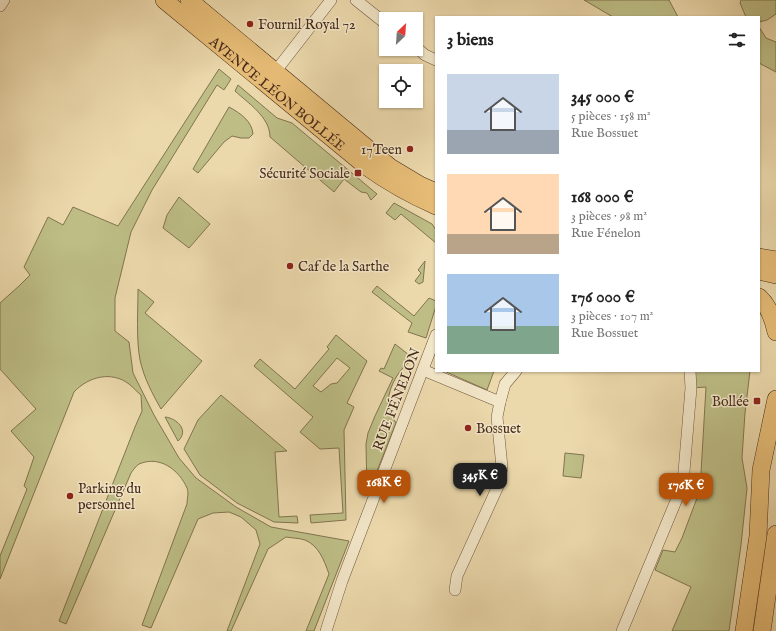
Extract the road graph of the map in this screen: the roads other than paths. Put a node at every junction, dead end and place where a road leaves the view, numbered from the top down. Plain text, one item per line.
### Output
1 (4, 0) edge
2 (164, 0) edge
3 (189, 0) edge
4 (331, 0) edge
5 (356, 0) edge
6 (0, 6) edge
7 (379, 18) edge
8 (423, 53) edge
9 (435, 60) edge
10 (275, 72) junction
11 (435, 192) edge
12 (435, 206) edge
13 (760, 257) edge
14 (776, 260) edge
15 (760, 272) edge
16 (776, 275) edge
17 (760, 298) edge
18 (776, 332) edge
19 (435, 338) edge
20 (423, 370) junction
21 (515, 372) edge
22 (690, 372) edge
23 (776, 399) edge
24 (500, 402) junction
25 (776, 534) edge
26 (454, 590) dead end
27 (326, 631) edge
28 (622, 631) edge
29 (744, 631) edge
30 (762, 631) edge

1 - 6 street
2 - 12 main road, AVENUE LÉON BOLLÉE
3 - 10 main road, AVENUE LÉON BOLLÉE
4 - 10 street
5 - 7 street
8 - 9 street
10 - 11 main road, AVENUE LÉON BOLLÉE
13 - 14 main road
15 - 16 main road
17 - 18 main road
19 - 20 street, RUE FÉNELON
20 - 24 street
20 - 27 street, RUE FÉNELON
21 - 24 street
22 - 28 street
23 - 29 main road
24 - 26 street
25 - 30 main road

